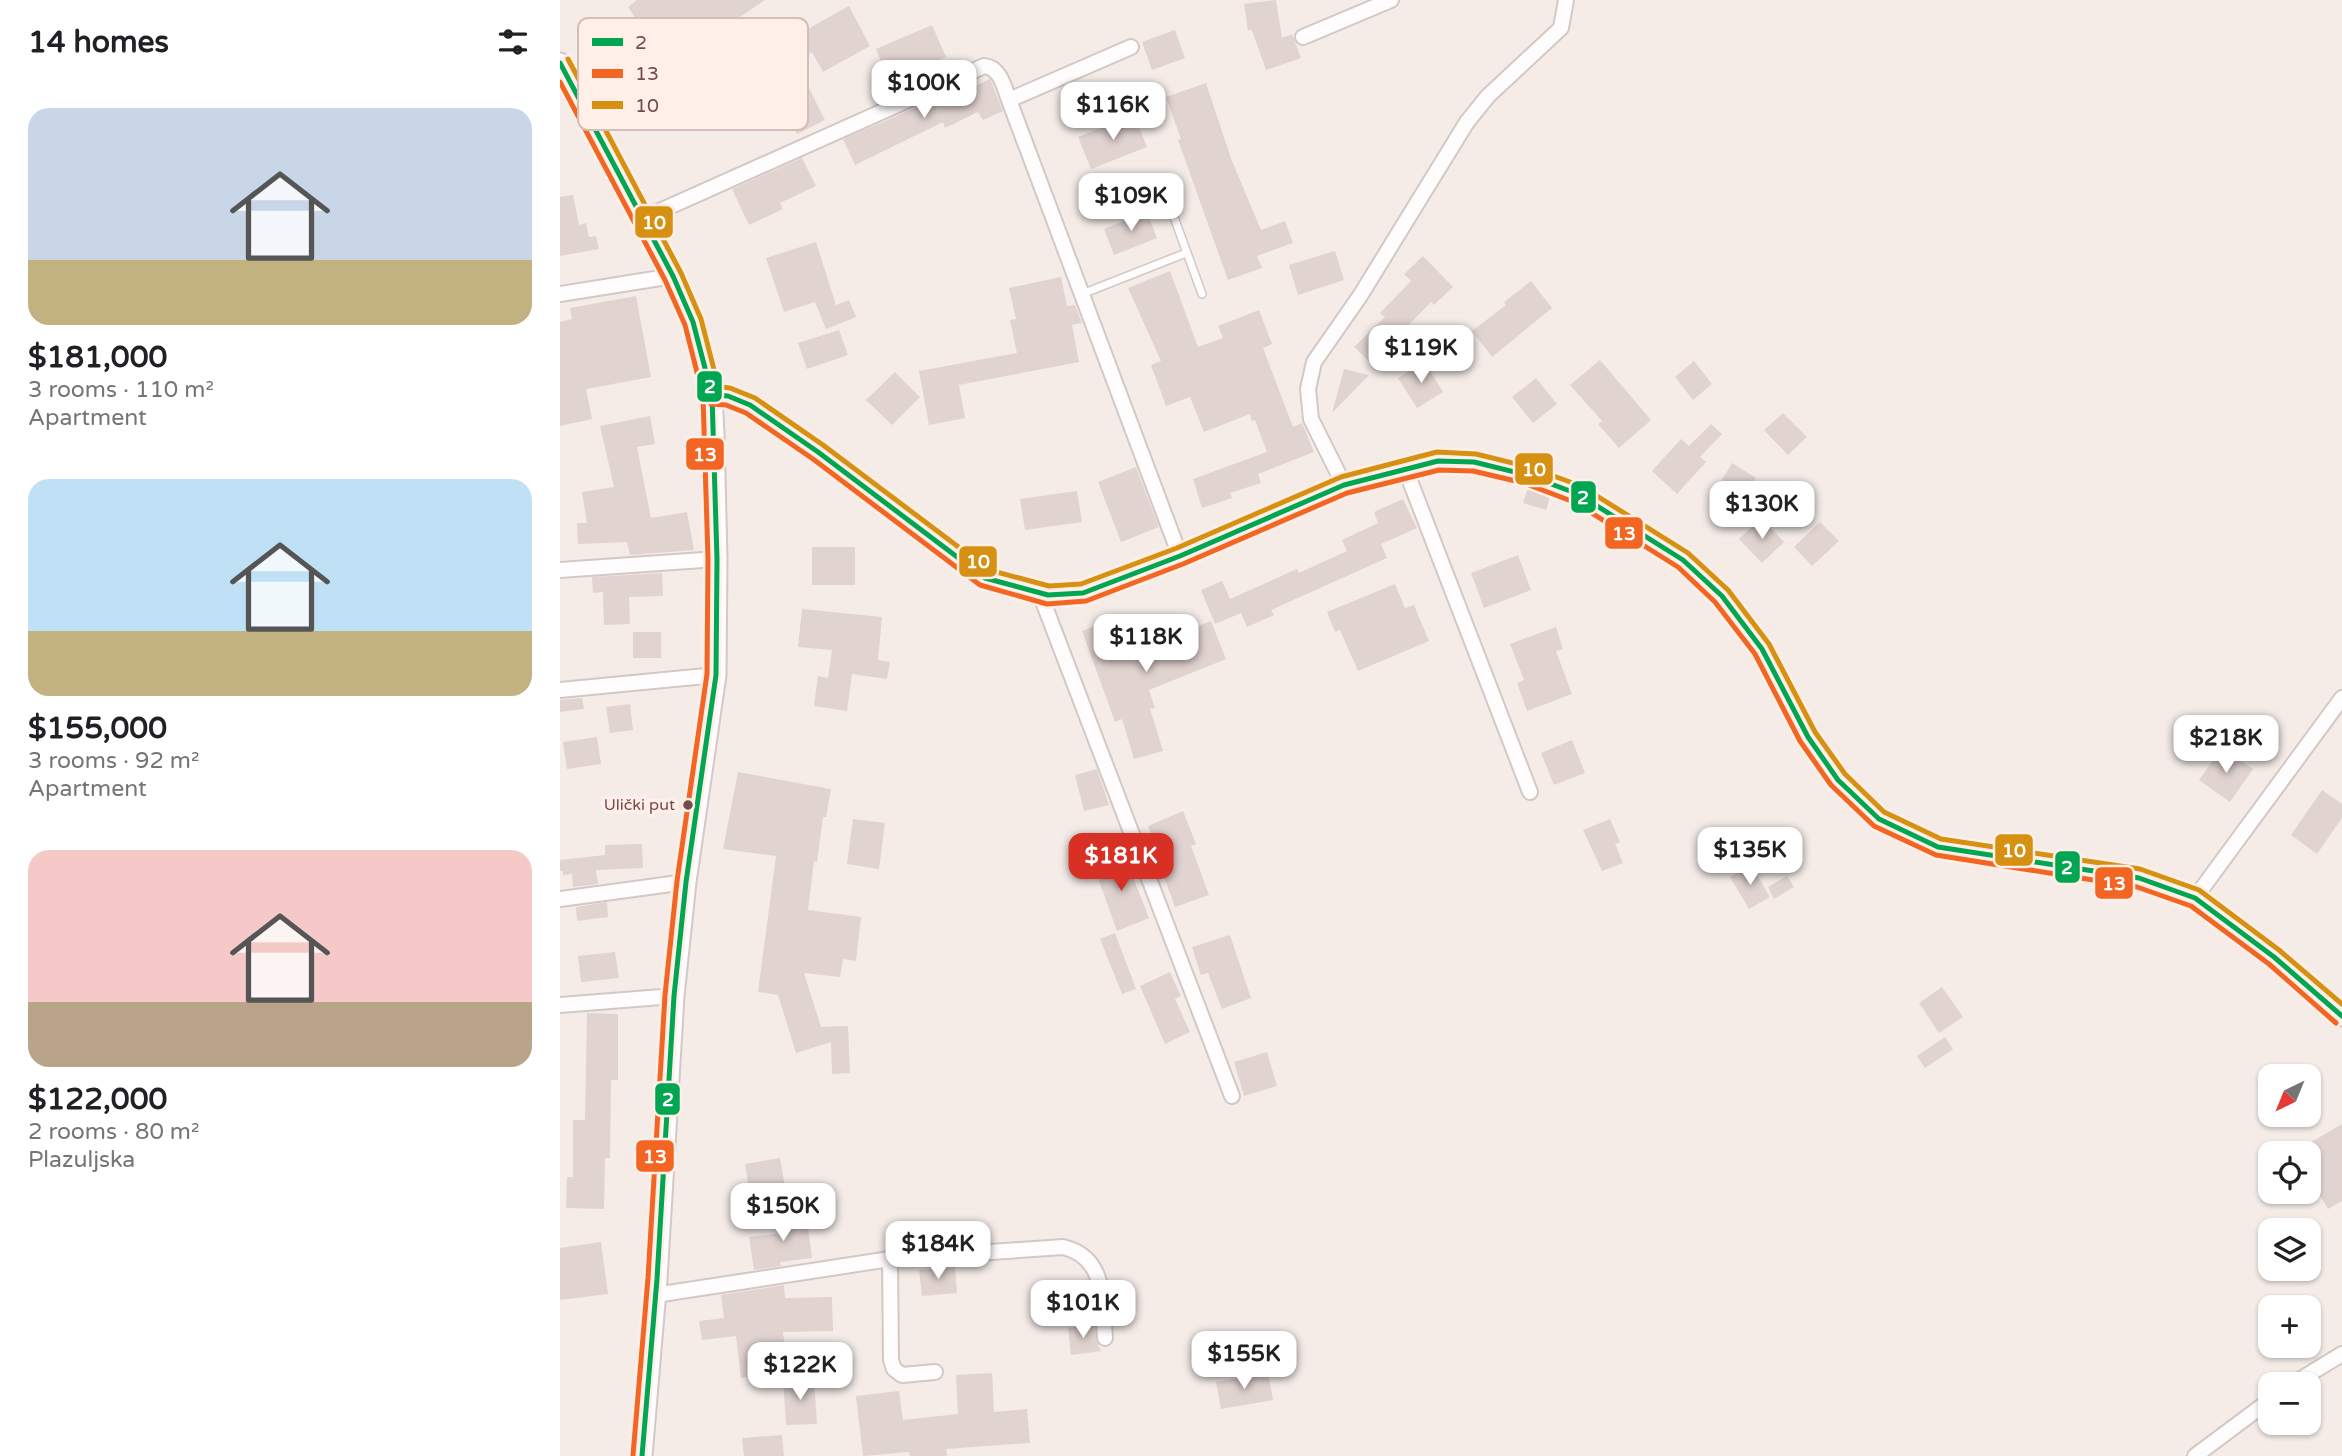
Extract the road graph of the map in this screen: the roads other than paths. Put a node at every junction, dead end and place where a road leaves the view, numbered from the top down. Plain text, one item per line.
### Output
1 (1391, 0) edge
2 (1566, 0) edge
3 (1303, 37) dead end
4 (1131, 47) dead end
5 (560, 63) edge
6 (578, 97) edge
7 (1009, 100) junction
8 (595, 130) edge
9 (1163, 187) dead end
10 (642, 219) junction
11 (1186, 253) junction
12 (673, 276) junction
13 (560, 294) edge
14 (1082, 294) junction
15 (1202, 294) dead end
16 (712, 395) junction
17 (1405, 468) junction
18 (1344, 485) junction
19 (1180, 556) junction
20 (718, 559) junction
21 (560, 570) edge
22 (1039, 592) junction
23 (716, 675) junction
24 (560, 690) edge
25 (2342, 698) edge
26 (1530, 792) dead end
27 (686, 882) junction
28 (2195, 898) junction
29 (560, 899) edge
30 (674, 996) junction
31 (560, 1005) edge
32 (2342, 1016) edge
33 (1233, 1096) dead end
34 (890, 1259) junction
35 (655, 1295) junction
36 (1105, 1338) dead end
37 (2342, 1354) edge
38 (935, 1372) dead end
39 (2313, 1372) edge
40 (2258, 1409) edge
41 (642, 1456) edge
42 (2195, 1456) edge

1 - 3 street
2 - 18 street
4 - 7 street
5 - 6 street
7 - 10 street
7 - 14 street
8 - 10 street
9 - 11 lane
10 - 12 street
11 - 14 lane
11 - 15 lane
12 - 13 street
12 - 16 street
14 - 19 street
16 - 20 street
16 - 22 street
17 - 18 street
17 - 26 street
17 - 28 street
18 - 19 street
19 - 22 street
20 - 21 street
20 - 23 street
22 - 33 street
23 - 24 street
23 - 27 street
25 - 28 street
27 - 29 street
27 - 30 street
28 - 32 street
30 - 31 street
30 - 35 street
34 - 35 street
34 - 36 street
34 - 38 street
35 - 41 street
37 - 39 street
40 - 42 street

